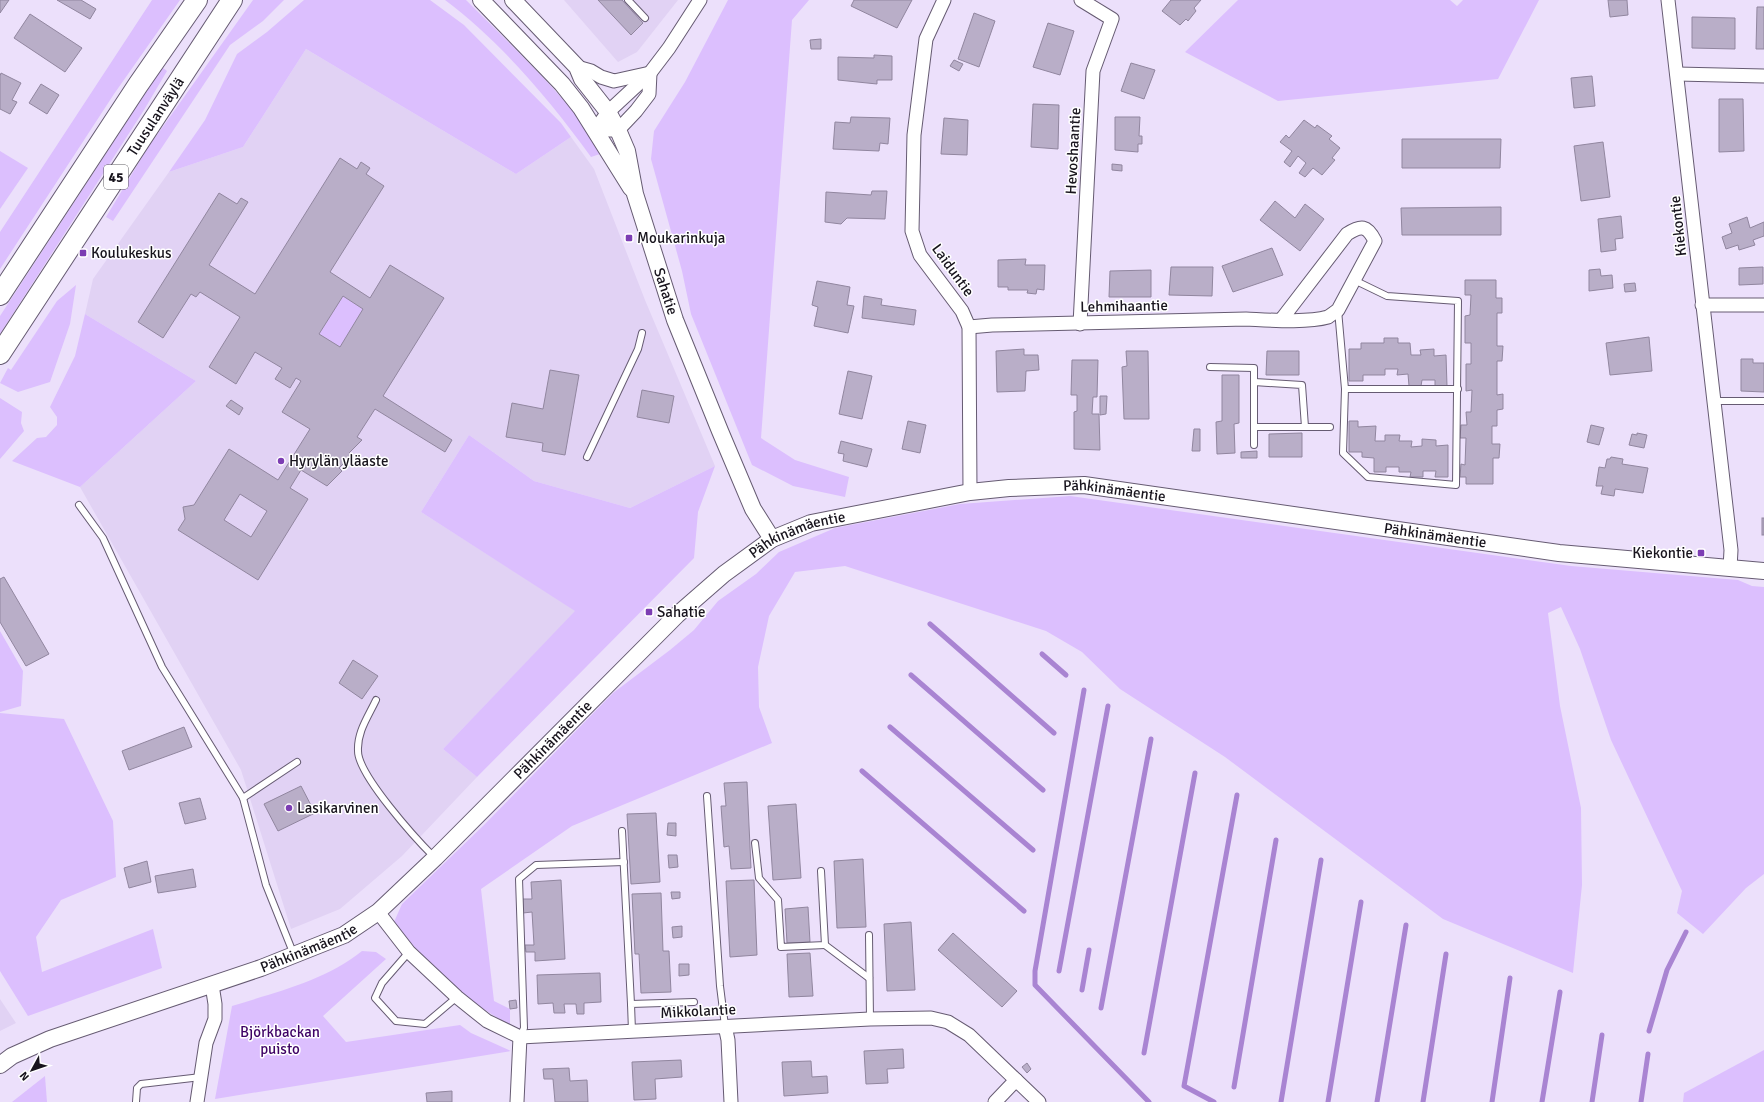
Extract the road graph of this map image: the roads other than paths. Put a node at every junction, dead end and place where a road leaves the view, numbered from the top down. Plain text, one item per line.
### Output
1 (197, 0) edge
2 (232, 0) edge
3 (481, 0) edge
4 (513, 0) edge
5 (628, 0) edge
6 (700, 0) edge
7 (944, 0) edge
8 (1081, 0) edge
9 (1668, 0) edge
10 (645, 18) dead end
11 (577, 67) junction
12 (650, 73) junction
13 (1677, 74) junction
14 (1764, 76) edge
15 (608, 112) junction
16 (595, 130) junction
17 (618, 130) junction
18 (635, 194) junction
19 (1354, 280) junction
20 (0, 295) edge
21 (1702, 305) junction
22 (1764, 305) edge
23 (1338, 310) junction
24 (1281, 320) junction
25 (1080, 324) junction
26 (969, 326) junction
27 (642, 333) dead end
28 (0, 354) edge
29 (1210, 367) dead end
30 (1254, 382) junction
31 (1345, 388) junction
32 (1458, 389) junction
33 (1714, 401) junction
34 (1764, 401) edge
35 (1254, 427) junction
36 (1305, 427) junction
37 (1330, 427) dead end
38 (1254, 445) dead end
39 (587, 458) dead end
40 (970, 492) junction
41 (79, 505) dead end
42 (772, 539) junction
43 (1730, 568) junction
44 (1764, 571) edge
45 (376, 700) dead end
46 (297, 762) dead end
47 (707, 796) dead end
48 (244, 798) junction
49 (622, 831) dead end
50 (755, 843) dead end
51 (435, 858) junction
52 (624, 862) junction
53 (821, 871) dead end
54 (378, 912) junction
55 (869, 935) dead end
56 (825, 944) junction
57 (409, 952) junction
58 (294, 954) junction
59 (870, 978) junction
60 (212, 985) junction
61 (457, 997) junction
62 (694, 1002) dead end
63 (631, 1004) junction
64 (870, 1019) junction
65 (725, 1026) junction
66 (632, 1031) junction
67 (520, 1036) junction
68 (0, 1065) edge
69 (201, 1077) junction
70 (1016, 1080) junction
71 (136, 1102) edge
72 (197, 1102) edge
73 (517, 1102) edge
74 (731, 1102) edge
75 (995, 1102) edge
76 (1039, 1102) edge

1 - 20 main road, 45
2 - 28 main road, Tuusulanväylä / 45
3 - 16 street, Sahatie
4 - 11 street, Sahatie
5 - 10 lane
6 - 12 street
7 - 26 street, Laiduntie
8 - 25 street, Hevoshaantie
9 - 13 street, Kiekontie
11 - 12 street
11 - 15 street, Sahatie
12 - 15 street
12 - 17 street
13 - 14 street
13 - 21 street, Kiekontie
15 - 16 street
15 - 17 street, Sahatie
16 - 17 street
16 - 18 street, Sahatie
17 - 18 street, Sahatie
18 - 42 street, Sahatie
19 - 23 street
19 - 24 street
19 - 32 lane
21 - 22 street
21 - 33 street, Kiekontie
23 - 24 street, Lehmihaantie
23 - 31 lane
24 - 25 street, Lehmihaantie
25 - 26 street, Lehmihaantie
26 - 40 street, Laiduntie
27 - 39 lane
29 - 30 lane
30 - 35 lane
30 - 36 lane
31 - 32 lane
31 - 32 lane
33 - 34 lane
33 - 43 street, Kiekontie
35 - 36 lane
35 - 38 lane
36 - 37 lane
40 - 42 street, Pähkinämäentie
40 - 43 street, Pähkinämäentie
41 - 48 lane
42 - 51 street, Pähkinämäentie
43 - 44 street, Pähkinämäentie
45 - 51 lane
46 - 48 lane
47 - 65 lane
48 - 58 lane
49 - 52 lane
50 - 56 lane
51 - 54 street, Pähkinämäentie
52 - 63 lane
52 - 67 lane
53 - 56 lane
54 - 57 street, Mikkolantie
54 - 58 street, Pähkinämäentie
55 - 59 lane
56 - 59 lane
57 - 61 street, Mikkolantie
57 - 61 lane
58 - 60 street, Pähkinämäentie
59 - 64 lane
60 - 68 street, Pähkinämäentie
60 - 69 street
61 - 67 street, Mikkolantie
62 - 63 lane
63 - 66 lane
64 - 65 street, Mikkolantie
64 - 70 street, Mikkolantie
65 - 66 street, Mikkolantie
65 - 74 street
66 - 67 street, Mikkolantie
67 - 73 street
69 - 71 lane
69 - 72 street
70 - 75 street
70 - 76 street, Mikkolantie

